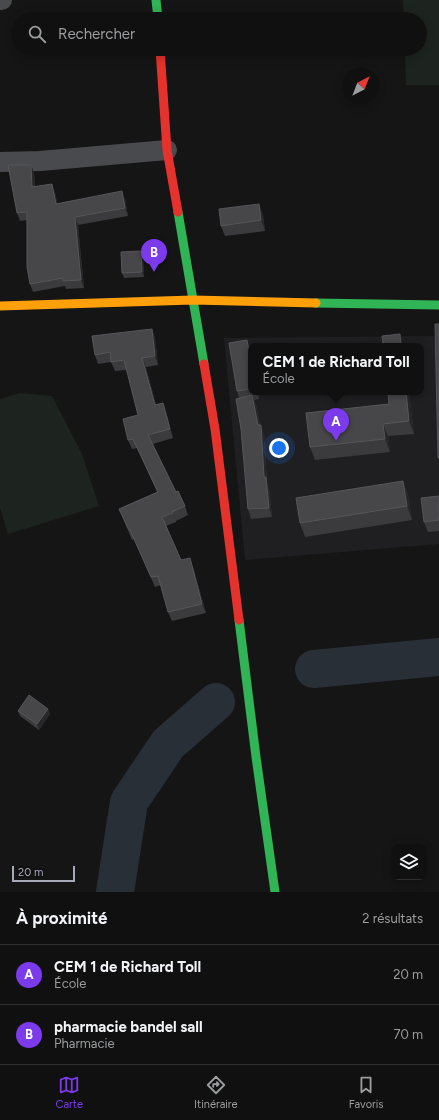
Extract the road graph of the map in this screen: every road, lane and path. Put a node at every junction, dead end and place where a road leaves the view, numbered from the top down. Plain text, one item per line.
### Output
1 (156, 0) edge
2 (157, 12) edge
3 (160, 56) edge
4 (167, 150) junction
5 (0, 162) edge
6 (193, 300) junction
7 (439, 305) edge
8 (0, 306) edge
9 (275, 892) edge

1 - 2 street
3 - 4 street
4 - 5 street
4 - 6 street
6 - 7 street
6 - 8 street
6 - 9 street

